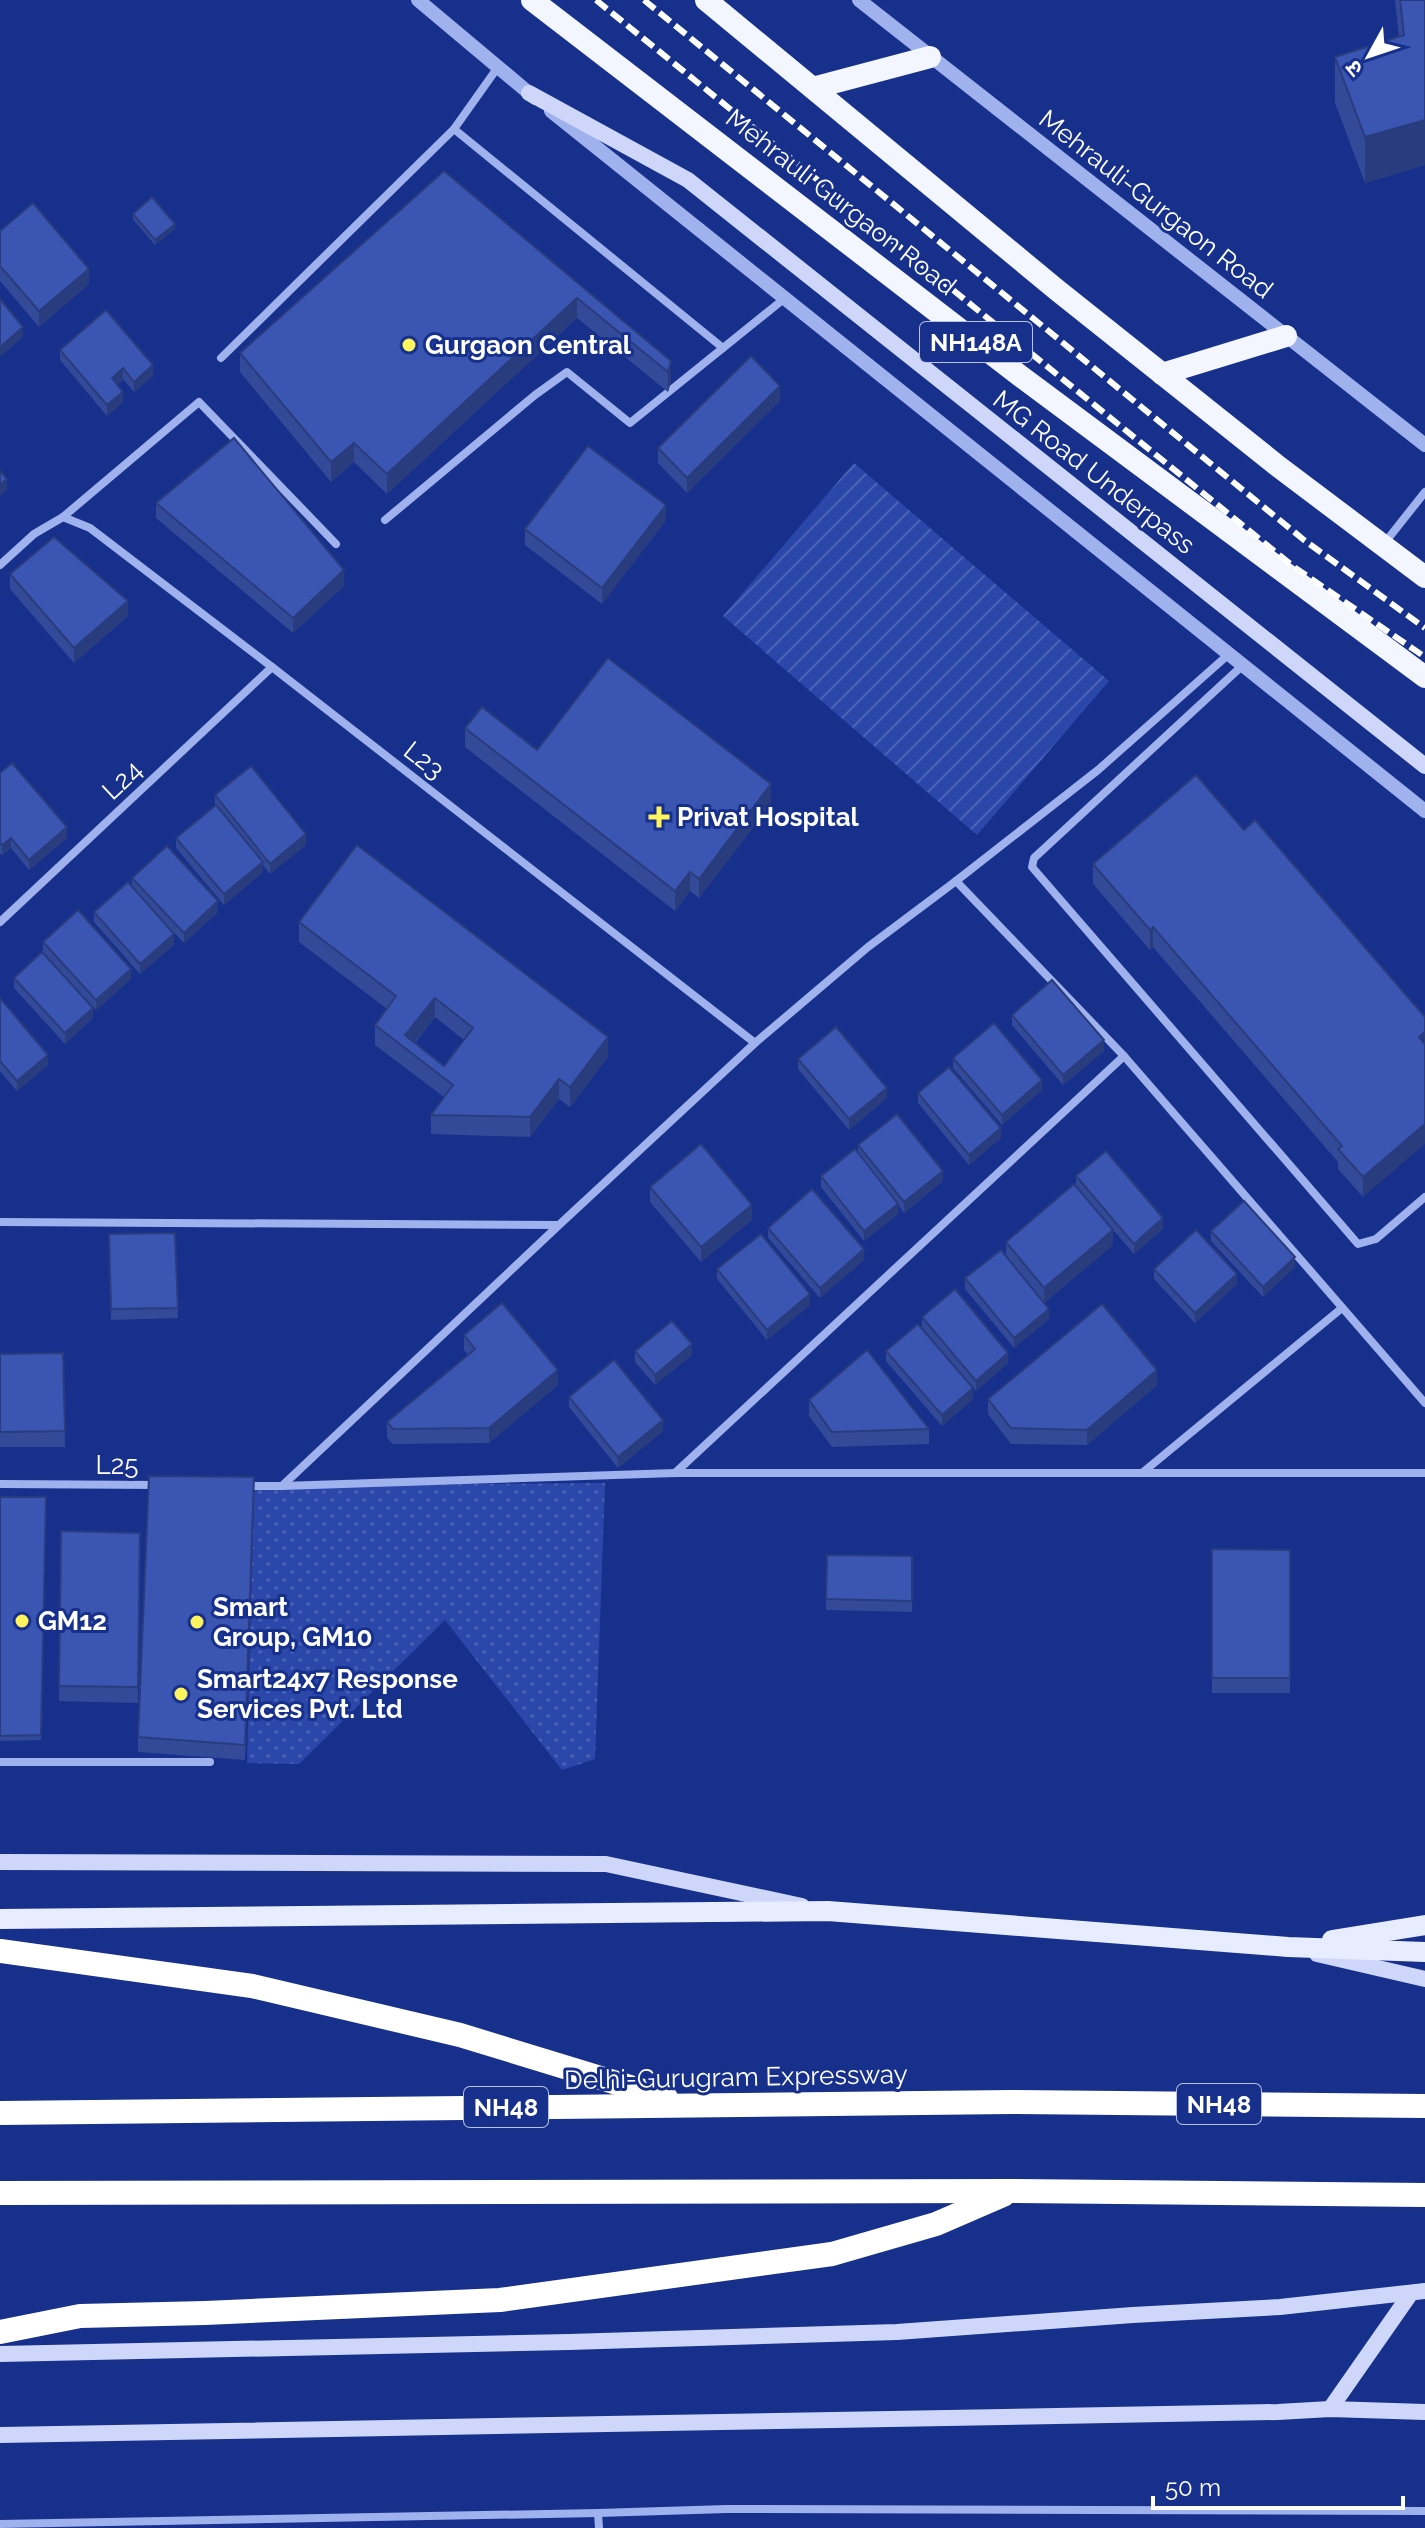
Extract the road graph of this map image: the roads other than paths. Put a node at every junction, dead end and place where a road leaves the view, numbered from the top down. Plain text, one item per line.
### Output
1 (418, 0) edge
2 (532, 0) edge
3 (706, 0) edge
4 (859, 0) edge
5 (930, 57) junction
6 (498, 67) junction
7 (813, 88) junction
8 (529, 93) junction
9 (454, 129) junction
10 (785, 298) junction
11 (1286, 336) junction
12 (723, 348) junction
13 (221, 358) dead end
14 (1162, 374) junction
15 (1425, 445) edge
16 (1425, 492) edge
17 (63, 517) junction
18 (385, 520) dead end
19 (336, 544) dead end
20 (1383, 545) junction
21 (0, 565) edge
22 (1425, 577) edge
23 (1229, 654) junction
24 (1243, 665) junction
25 (272, 667) junction
26 (1425, 677) edge
27 (1425, 766) edge
28 (1425, 811) edge
29 (956, 881) junction
30 (0, 922) edge
31 (755, 1043) junction
32 (1124, 1056) junction
33 (1425, 1197) edge
34 (0, 1222) edge
35 (559, 1225) junction
36 (1342, 1308) junction
37 (1425, 1403) edge
38 (675, 1473) junction
39 (1142, 1473) junction
40 (1425, 1473) edge
41 (0, 1484) edge
42 (167, 1485) edge
43 (242, 1486) edge
44 (282, 1486) junction
45 (0, 1762) edge
46 (210, 1762) edge
47 (0, 1862) edge
48 (828, 1911) junction
49 (0, 1919) edge
50 (1425, 1925) edge
51 (1288, 1947) junction
52 (0, 1951) edge
53 (1425, 1952) edge
54 (1425, 1979) edge
55 (691, 2105) junction
56 (1425, 2106) edge
57 (0, 2113) edge
58 (1012, 2191) junction
59 (0, 2193) edge
60 (1425, 2195) edge
61 (1418, 2292) edge
62 (0, 2332) edge
63 (0, 2354) edge
64 (1330, 2409) junction
65 (1425, 2412) edge
66 (0, 2435) edge
67 (1425, 2511) edge
68 (598, 2513) junction
69 (0, 2524) edge
70 (599, 2528) edge

1 - 6 street
2 - 26 highway, Mehrauli Gurgaon Road / NH148A
3 - 7 highway
4 - 5 street, Mehrauli-Gurgaon Road
5 - 7 highway
5 - 11 street, Mehrauli-Gurgaon Road
6 - 8 street
6 - 9 street
7 - 14 highway
8 - 10 street
8 - 27 main road, MG Road Underpass
9 - 12 street
9 - 13 street
10 - 12 street
10 - 23 street
11 - 14 highway
11 - 15 street, Mehrauli-Gurgaon Road
12 - 18 street
14 - 20 highway
16 - 20 street
17 - 19 street
17 - 21 street
17 - 25 street, L23
20 - 22 highway
23 - 24 street
23 - 29 street
24 - 28 street
24 - 33 street
25 - 30 street, L24
25 - 31 street, L23
29 - 31 street
29 - 32 street
31 - 35 street
32 - 36 street
32 - 38 street
34 - 35 street
35 - 44 street
36 - 37 street
36 - 39 street
38 - 39 street
38 - 44 street
39 - 40 street
41 - 42 street, L25
43 - 44 street
45 - 46 street
47 - 48 main road
48 - 49 main road
48 - 51 main road
50 - 51 main road
51 - 53 main road
51 - 54 main road
52 - 55 highway
55 - 56 highway, Delhi-Gurugram Expressway / NH48
55 - 57 highway, Delhi-Gurugram Expressway / NH48
58 - 59 highway
58 - 60 highway
58 - 62 highway
61 - 63 main road
61 - 64 main road
64 - 65 main road
64 - 66 main road
67 - 68 street
68 - 69 street
68 - 70 street

